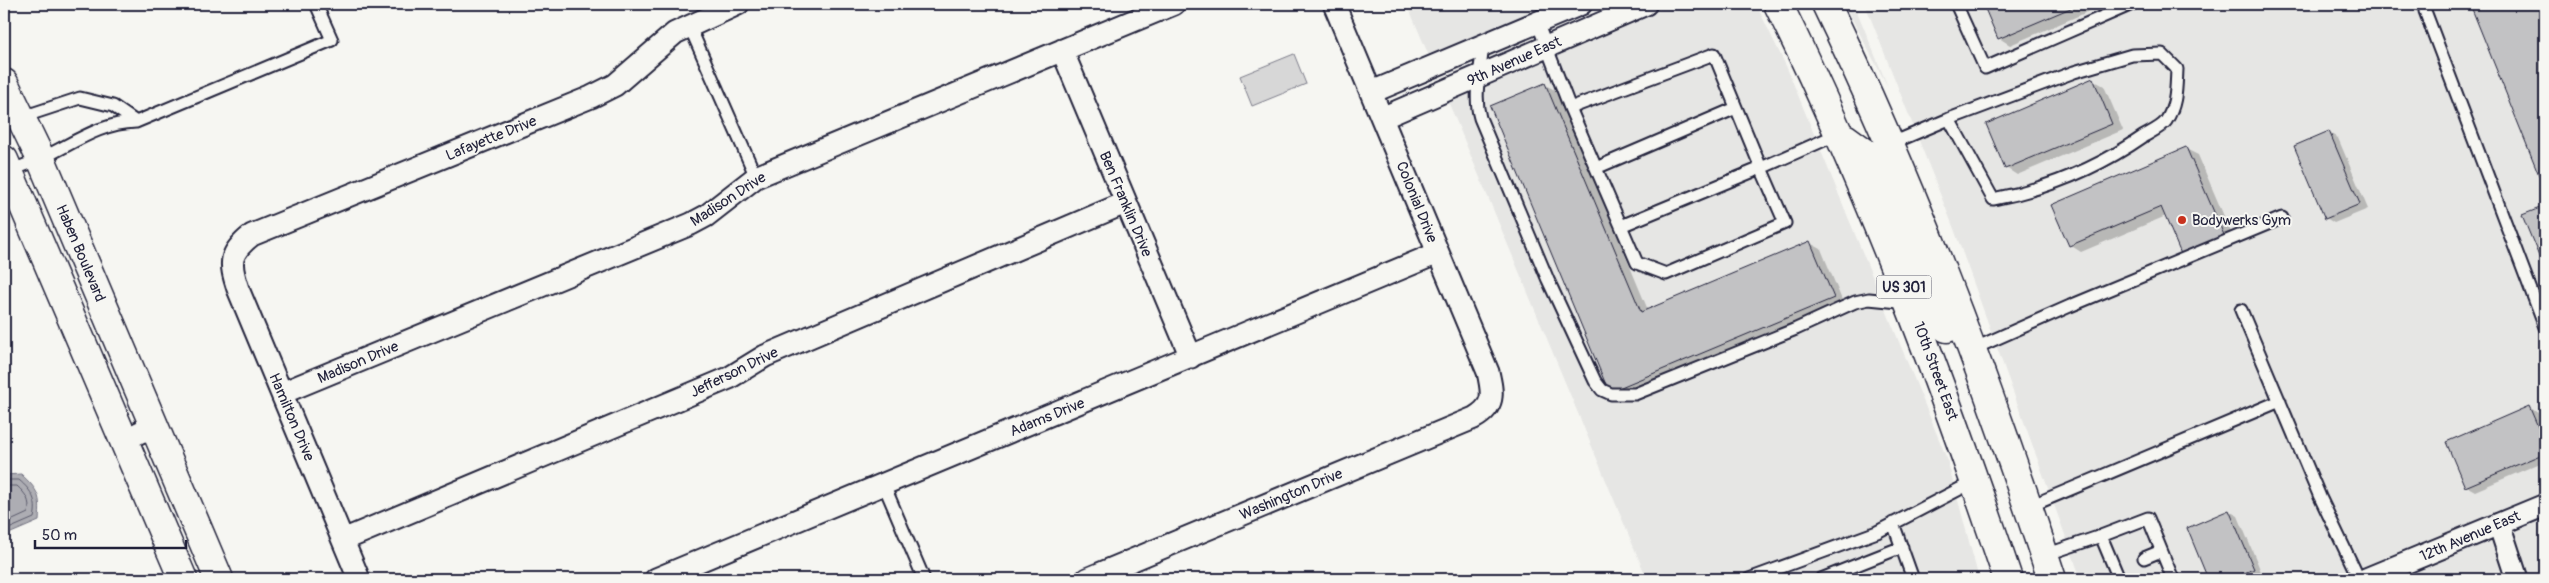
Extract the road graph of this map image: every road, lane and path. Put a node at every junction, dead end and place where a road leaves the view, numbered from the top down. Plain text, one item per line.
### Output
1 (316, 4) edge
2 (738, 4) edge
3 (1174, 4) edge
4 (1334, 4) edge
5 (1581, 4) edge
6 (1646, 4) edge
7 (1778, 4) edge
8 (1826, 4) edge
9 (1956, 4) edge
10 (2132, 4) edge
11 (2425, 4) edge
12 (1537, 22) junction
13 (689, 25) junction
14 (1483, 45) junction
15 (1548, 46) junction
16 (1062, 50) junction
17 (1481, 75) junction
18 (4, 83) edge
19 (1372, 92) junction
20 (1570, 108) junction
21 (1736, 108) junction
22 (1382, 118) junction
23 (1949, 119) junction
24 (12, 120) edge
25 (136, 122) junction
26 (1840, 134) junction
27 (1890, 144) junction
28 (41, 159) junction
29 (6, 166) edge
30 (1596, 168) junction
31 (1761, 168) junction
32 (756, 177) junction
33 (1125, 203) junction
34 (2282, 218) dead end
35 (1621, 226) junction
36 (234, 253) joint
37 (1438, 253) junction
38 (1908, 298) junction
39 (2241, 310) dead end
40 (2545, 328) edge
41 (1973, 350) junction
42 (1191, 358) junction
43 (282, 393) junction
44 (2280, 401) junction
45 (1490, 403) joint
46 (155, 425) junction
47 (124, 440) junction
48 (1975, 481) junction
49 (884, 485) junction
50 (2545, 505) edge
51 (2028, 508) junction
52 (1893, 523) junction
53 (2499, 524) junction
54 (2102, 536) junction
55 (343, 540) junction
56 (1902, 547) junction
57 (2161, 551) junction
58 (2144, 558) dead end
59 (2048, 567) edge
60 (2119, 572) edge
61 (183, 579) edge
62 (219, 579) edge
63 (359, 579) edge
64 (656, 579) edge
65 (924, 579) edge
66 (1087, 579) edge
67 (1749, 579) edge
68 (1821, 579) edge
69 (1913, 579) edge
70 (2008, 579) edge
71 (2172, 579) edge
72 (2359, 579) edge
73 (2366, 579) edge
74 (2517, 579) edge

1 - 25 lane
2 - 13 street, Lafayette Drive
3 - 16 street, Madison Drive
4 - 19 street, Colonial Drive
5 - 12 street, 9th Avenue East
6 - 15 street, 9th Avenue East
7 - 26 main road, 10th Street East / US 301
8 - 27 main road, US 301
9 - 10 lane
11 - 40 lane
12 - 14 street, 9th Avenue East
12 - 15 lane
13 - 32 lane
13 - 36 street, Lafayette Drive
14 - 17 lane
14 - 19 street, 9th Avenue East
15 - 17 street, 9th Avenue East
15 - 20 lane
16 - 32 street, Madison Drive
16 - 33 street, Ben Franklin Drive
17 - 22 street, 9th Avenue East
17 - 38 lane
18 - 24 main road, Haben Boulevard
19 - 22 street, Colonial Drive
20 - 21 lane
20 - 30 lane
21 - 30 lane
21 - 31 lane
22 - 37 street, Colonial Drive
23 - 23 lane
23 - 27 lane
24 - 25 lane
24 - 28 main road, Haben Boulevard
25 - 28 lane
26 - 31 lane
26 - 38 main road, 10th Street East / US 301
26 - 41 main road
27 - 41 main road, US 301
28 - 29 lane
28 - 46 main road, Haben Boulevard
29 - 47 main road
30 - 35 lane
31 - 35 lane
31 - 35 lane
32 - 43 street, Madison Drive
33 - 42 street, Ben Franklin Drive
33 - 55 street, Jefferson Drive
34 - 41 lane
36 - 43 street, Hamilton Drive
37 - 42 street, Adams Drive
37 - 45 street, Colonial Drive
38 - 48 main road, 10th Street East / US 301
39 - 44 lane
41 - 51 main road, US 301
42 - 49 street, Adams Drive
43 - 55 street, Hamilton Drive
44 - 51 lane
44 - 72 lane
45 - 66 street, Washington Drive
46 - 47 street
46 - 62 main road, Haben Boulevard
47 - 61 main road
48 - 52 lane
48 - 70 main road, 10th Street East / US 301
49 - 64 street, Adams Drive
49 - 65 lane
50 - 53 street, 12th Avenue East
51 - 59 main road, US 301
52 - 56 lane
52 - 67 lane
53 - 73 street, 12th Avenue East
53 - 74 street
54 - 57 lane
54 - 59 lane
54 - 60 lane
55 - 63 street, Hamilton Drive
56 - 68 lane
56 - 69 lane
57 - 58 lane
57 - 71 lane

